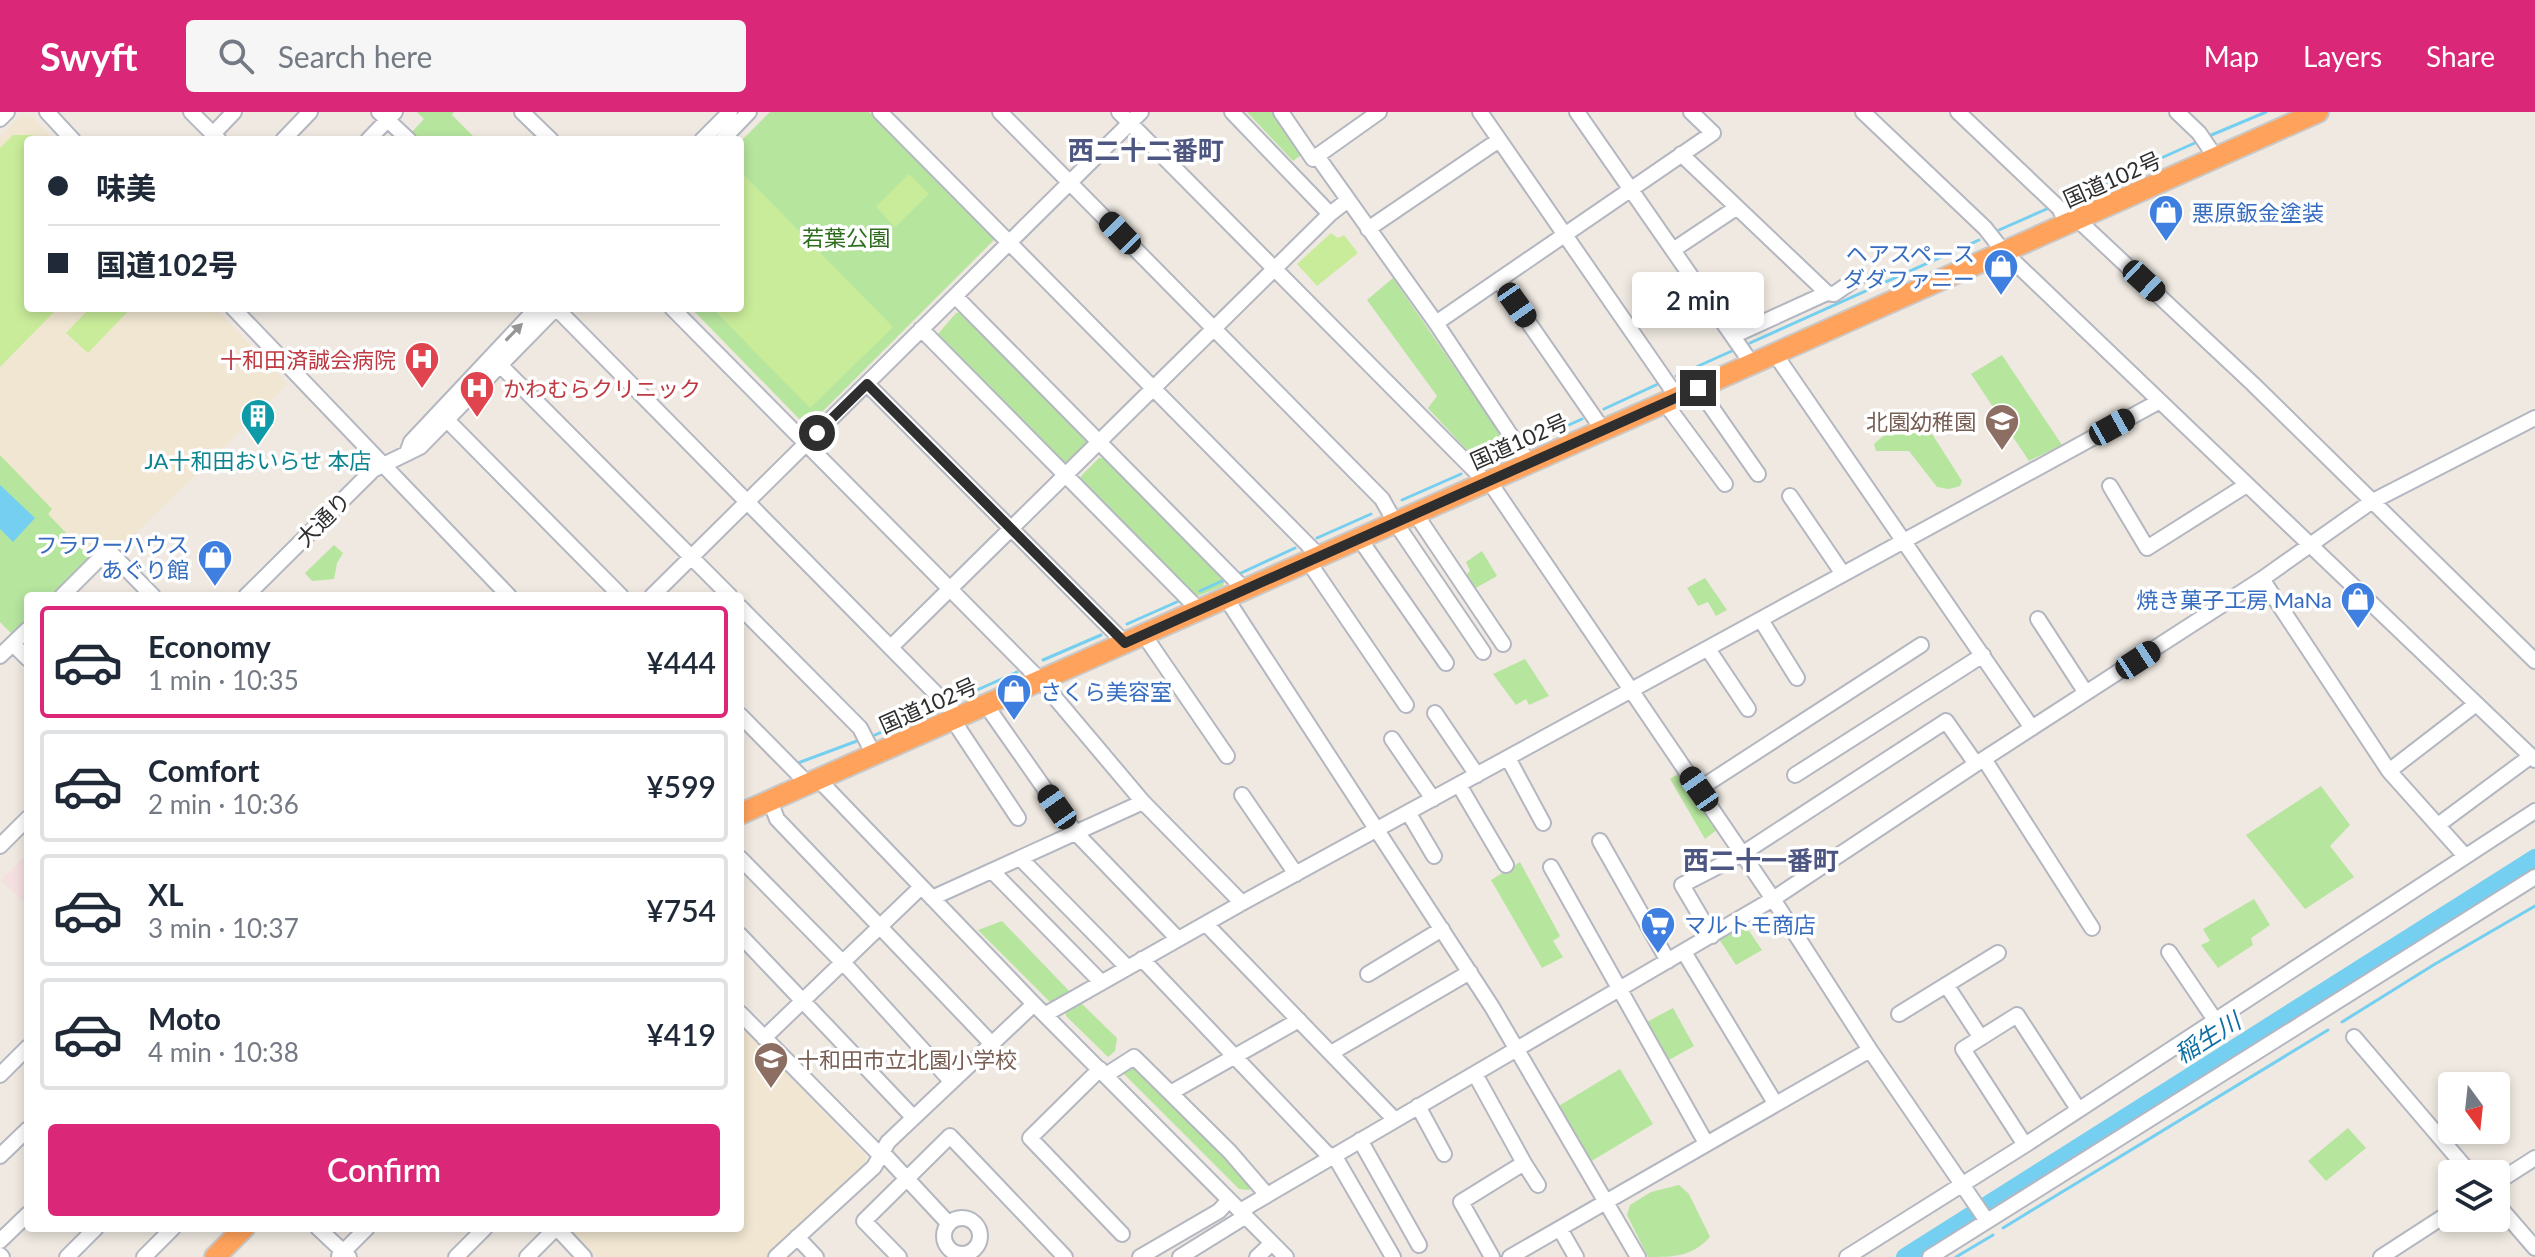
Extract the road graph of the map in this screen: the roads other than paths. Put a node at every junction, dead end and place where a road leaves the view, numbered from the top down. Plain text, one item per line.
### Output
1 (7, 112) edge
2 (47, 112) edge
3 (191, 112) edge
4 (234, 112) edge
5 (310, 112) edge
6 (749, 112) edge
7 (880, 112) edge
8 (1000, 112) edge
9 (1119, 112) edge
10 (1141, 112) edge
11 (1232, 112) edge
12 (1281, 112) edge
13 (1379, 112) edge
14 (1480, 112) edge
15 (1577, 112) edge
16 (1691, 112) edge
17 (1863, 112) edge
18 (1958, 112) edge
19 (2318, 112) edge
20 (528, 114) edge
21 (724, 114) edge
22 (2182, 114) edge
23 (387, 115) edge
24 (0, 119) edge
25 (1130, 123) junction
26 (69, 136) edge
27 (215, 136) edge
28 (217, 136) edge
29 (287, 136) edge
30 (371, 136) edge
31 (405, 136) edge
32 (547, 136) edge
33 (705, 136) edge
34 (726, 136) edge
35 (1499, 140) junction
36 (1681, 154) junction
37 (1315, 157) junction
38 (2216, 158) junction
39 (1292, 173) junction
40 (1070, 182) junction
41 (1630, 190) junction
42 (1348, 200) junction
43 (1736, 208) junction
44 (1330, 214) junction
45 (2073, 222) junction
46 (1368, 229) junction
47 (1565, 234) junction
48 (1009, 242) junction
49 (1673, 250) junction
50 (2004, 252) junction
51 (1275, 268) junction
52 (1860, 276) dead end
53 (1499, 280) junction
54 (1827, 293) junction
55 (955, 296) junction
56 (237, 312) edge
57 (533, 312) edge
58 (552, 312) edge
59 (560, 312) edge
60 (676, 312) edge
61 (1436, 323) junction
62 (1213, 327) junction
63 (921, 329) junction
64 (1733, 336) junction
65 (1775, 354) junction
66 (1752, 364) junction
67 (500, 365) junction
68 (867, 384) junction
69 (1154, 388) junction
70 (1698, 388) junction
71 (1671, 400) junction
72 (2158, 402) junction
73 (2535, 418) edge
74 (447, 420) junction
75 (1603, 430) junction
76 (1098, 442) junction
77 (807, 443) junction
78 (407, 453) junction
79 (1529, 463) junction
80 (386, 464) junction
81 (1066, 474) junction
82 (1758, 474) dead end
83 (1487, 481) junction
84 (1725, 484) dead end
85 (2110, 486) dead end
86 (2245, 486) junction
87 (1790, 496) dead end
88 (747, 502) junction
89 (2371, 502) junction
90 (1415, 513) junction
91 (1395, 522) junction
92 (1010, 529) junction
93 (1359, 538) junction
94 (1905, 541) junction
95 (2310, 546) junction
96 (691, 557) junction
97 (1314, 559) junction
98 (1843, 574) junction
99 (2262, 579) junction
100 (951, 588) junction
101 (66, 592) edge
102 (149, 592) edge
103 (250, 592) edge
104 (505, 592) edge
105 (617, 592) edge
106 (656, 592) edge
107 (726, 592) edge
108 (1235, 594) junction
109 (1199, 610) junction
110 (744, 611) edge
111 (2038, 619) dead end
112 (1761, 620) junction
113 (24, 633) edge
114 (1144, 635) junction
115 (1125, 643) junction
116 (13, 644) junction
117 (1503, 644) dead end
118 (1921, 645) dead end
119 (891, 647) junction
120 (1708, 649) junction
121 (1483, 652) dead end
122 (24, 655) edge
123 (1983, 655) junction
124 (0, 656) edge
125 (2535, 661) edge
126 (1446, 663) dead end
127 (1797, 678) dead end
128 (1041, 681) junction
129 (1630, 692) junction
130 (2086, 693) junction
131 (2476, 704) junction
132 (986, 705) junction
133 (1406, 705) dead end
134 (1748, 709) dead end
135 (1435, 713) dead end
136 (744, 719) edge
137 (956, 719) junction
138 (2032, 728) junction
139 (1392, 739) dead end
140 (874, 755) junction
141 (1227, 756) dead end
142 (1508, 758) junction
143 (2533, 758) edge
144 (1980, 762) junction
145 (2389, 771) junction
146 (1477, 775) junction
147 (1795, 775) dead end
148 (813, 782) junction
149 (1459, 785) junction
150 (1699, 789) junction
151 (1242, 795) dead end
152 (1433, 799) junction
153 (770, 801) junction
154 (1143, 802) junction
155 (2535, 811) edge
156 (744, 812) edge
157 (1408, 812) junction
158 (1018, 818) dead end
159 (24, 822) edge
160 (1543, 823) dead end
161 (2438, 825) junction
162 (1377, 830) junction
163 (1075, 832) junction
164 (1600, 841) dead end
165 (0, 846) edge
166 (1742, 854) junction
167 (1434, 856) dead end
168 (2465, 856) junction
169 (1020, 858) junction
170 (744, 862) edge
171 (1506, 865) dead end
172 (1551, 867) dead end
173 (992, 871) junction
174 (1296, 874) junction
175 (2535, 877) edge
176 (926, 893) junction
177 (1773, 899) junction
178 (1242, 903) junction
179 (1206, 924) junction
180 (880, 926) junction
181 (2092, 928) dead end
182 (1442, 929) junction
183 (1712, 936) junction
184 (744, 939) edge
185 (1178, 939) junction
186 (1684, 952) junction
187 (2169, 952) dead end
188 (1998, 953) dead end
189 (1142, 959) junction
190 (1668, 961) junction
191 (842, 963) junction
192 (1127, 967) junction
193 (1470, 972) junction
194 (1368, 974) dead end
195 (1101, 982) junction
196 (1947, 986) junction
197 (1619, 992) junction
198 (803, 1001) junction
199 (1034, 1004) junction
200 (1046, 1014) junction
201 (1899, 1014) dead end
202 (744, 1017) edge
203 (1299, 1020) junction
204 (2215, 1020) junction
205 (2354, 1037) dead end
206 (764, 1038) junction
207 (1981, 1038) junction
208 (991, 1043) junction
209 (1519, 1049) junction
210 (1870, 1050) junction
211 (24, 1051) edge
212 (1331, 1053) junction
213 (1235, 1056) junction
214 (1103, 1072) junction
215 (1475, 1074) junction
216 (0, 1075) edge
217 (951, 1081) junction
218 (1172, 1092) junction
219 (1775, 1103) junction
220 (1418, 1106) junction
221 (2078, 1109) junction
222 (913, 1117) junction
223 (1395, 1120) junction
224 (24, 1133) edge
225 (1360, 1140) junction
226 (1706, 1143) junction
227 (2025, 1145) junction
228 (1444, 1154) dead end
229 (882, 1155) junction
230 (0, 1156) edge
231 (1332, 1156) junction
232 (2535, 1158) edge
233 (2459, 1160) edge
234 (1524, 1163) junction
235 (2510, 1174) edge
236 (907, 1178) junction
237 (1538, 1185) dead end
238 (1962, 1186) junction
239 (1267, 1195) junction
240 (1229, 1200) junction
241 (1607, 1202) junction
242 (1243, 1213) junction
243 (24, 1218) edge
244 (1985, 1218) junction
245 (2510, 1219) edge
246 (2438, 1220) edge
247 (949, 1224) junction
248 (1560, 1229) junction
249 (92, 1232) edge
250 (169, 1232) edge
251 (235, 1232) edge
252 (322, 1232) edge
253 (363, 1232) edge
254 (481, 1232) edge
255 (552, 1232) edge
256 (560, 1232) edge
257 (1122, 1234) dead end
258 (797, 1237) junction
259 (0, 1241) edge
260 (1272, 1243) junction
261 (1419, 1245) dead end
262 (2535, 1248) edge
263 (980, 1253) edge
264 (343, 1255) edge
265 (67, 1257) edge
266 (144, 1257) edge
267 (215, 1257) edge
268 (456, 1257) edge
269 (527, 1257) edge
270 (584, 1257) edge
271 (776, 1257) edge
272 (816, 1257) edge
273 (899, 1257) edge
274 (1065, 1257) edge
275 (1140, 1257) edge
276 (1180, 1257) edge
277 (1257, 1257) edge
278 (1286, 1257) edge
279 (1393, 1257) edge
280 (1492, 1257) edge
281 (1510, 1257) edge
282 (1576, 1257) edge
283 (1638, 1257) edge
284 (1847, 1257) edge
285 (1930, 1257) edge
286 (2381, 1257) edge

1 - 24 street
2 - 26 street
3 - 27 street
4 - 28 street
5 - 29 street
6 - 34 street
7 - 48 street
8 - 40 street
9 - 25 street
10 - 25 street
11 - 39 street
12 - 37 street
13 - 37 street
14 - 35 street
15 - 41 street
16 - 36 street
17 - 50 street
18 - 45 street
19 - 38 highway, 国道102号
20 - 32 street
21 - 33 street
22 - 38 street
23 - 30 street
23 - 31 street
25 - 40 street
25 - 51 street
35 - 46 street
35 - 47 street
36 - 41 street
36 - 43 street
37 - 39 street
37 - 42 street
38 - 45 highway, 国道102号
39 - 44 street
40 - 48 street
40 - 62 street
41 - 47 street
41 - 49 street
42 - 44 street
42 - 46 street
43 - 49 street
43 - 54 street
44 - 51 street
45 - 50 highway, 国道102号
45 - 89 street
46 - 61 street
47 - 53 street
47 - 71 street
48 - 55 street
48 - 69 street
49 - 64 street
50 - 65 highway, 国道102号
50 - 72 street
51 - 62 street
51 - 83 street
52 - 54 street
53 - 61 street
53 - 75 street
54 - 64 street
55 - 63 street
55 - 76 street
56 - 80 street
78 -> 57 street, 大通り
58 - 67 street, 大通り
59 - 88 street
60 - 77 street
61 - 79 street
62 - 69 street
62 - 91 street
63 - 68 street
63 - 81 street
64 - 66 street
65 - 66 highway, 国道102号
65 - 94 street
66 - 70 highway, 国道102号
67 - 74 street, 大通り
67 - 96 street
68 - 77 street
68 - 92 street
69 - 76 street
69 - 97 street
70 - 71 highway, 国道102号
70 - 82 street
71 - 75 highway, 国道102号
71 - 84 street
72 - 86 street
72 - 94 street
73 - 89 street
74 - 78 street, 大通り
74 - 105 street
75 - 79 highway, 国道102号
76 - 81 street
76 - 108 street
77 - 88 street
77 - 100 street
78 - 80 street, 大通り
79 - 83 highway, 国道102号
80 - 103 street, 大通り
80 - 104 street
81 - 92 street
81 - 109 street
83 - 90 highway, 国道102号
83 - 129 street
85 - 86 street
86 - 95 street
87 - 98 street
88 - 96 street
88 - 119 street
89 - 95 street
89 - 125 street
90 - 91 highway, 国道102号
90 - 117 street
91 - 93 highway, 国道102号
91 - 121 street
92 - 100 street
92 - 115 street
93 - 97 highway, 国道102号
93 - 126 street
94 - 98 street
94 - 123 street
95 - 99 street
95 - 131 street
96 - 106 street
96 - 107 street
97 - 108 highway, 国道102号
97 - 133 street
98 - 112 street
99 - 130 street
99 - 145 street
100 - 119 street
100 - 128 street
101 - 102 street
108 - 109 highway, 国道102号
108 - 162 street
109 - 114 highway, 国道102号
110 - 140 street
111 - 130 street
112 - 120 street
112 - 127 street
113 - 116 street
114 - 115 highway, 国道102号
114 - 141 street
115 - 128 highway, 国道102号
116 - 122 street
116 - 124 street
118 - 150 street
119 - 137 street
120 - 129 street
120 - 134 street
123 - 138 street
123 - 147 street
128 - 132 highway, 国道102号
128 - 154 street
129 - 142 street
129 - 150 street
130 - 138 street
131 - 143 street
131 - 145 street
132 - 137 highway, 国道102号
132 - 163 street
135 - 146 street
136 - 148 street
137 - 140 highway, 国道102号
137 - 158 street
138 - 144 street
139 - 152 street
140 - 148 highway, 国道102号
142 - 146 street
142 - 160 street
143 - 161 street
144 - 166 street
144 - 177 street
144 - 181 street
145 - 161 street
146 - 149 street
148 - 153 highway, 国道102号
148 - 176 street
149 - 152 street
149 - 171 street
150 - 166 street
151 - 174 street
152 - 157 street
153 - 156 highway, 国道102号
153 - 180 street
154 - 163 street
154 - 178 street
155 - 168 street
157 - 162 street
157 - 167 street
159 - 165 street
161 - 168 street
162 - 174 street
162 - 182 street
163 - 169 street
163 - 185 street
164 - 190 street
166 - 177 street
166 - 183 street
168 - 204 street
169 - 173 street
169 - 192 street
170 - 191 street
172 - 197 street
173 - 176 street
173 - 195 street
174 - 178 street
175 - 244 street
176 - 180 street
176 - 199 street
177 - 183 street
177 - 210 street
178 - 179 street
179 - 185 street
179 - 203 street
180 - 191 street
180 - 208 street
182 - 193 street
182 - 194 street
183 - 186 street
184 - 198 street
185 - 189 street
186 - 190 street
186 - 219 street
187 - 204 street
188 - 196 street
189 - 192 street
189 - 213 street
190 - 197 street
191 - 198 street
191 - 217 street
192 - 195 street
193 - 209 street
193 - 212 street
195 - 200 street
196 - 201 street
196 - 207 street
197 - 209 street
197 - 226 street
198 - 206 street
198 - 222 street
199 - 200 street
199 - 208 street
200 - 214 street
202 - 206 street
203 - 212 street
203 - 213 street
204 - 221 street
205 - 233 street
206 - 229 street
207 - 221 street
207 - 227 street
208 - 217 street
209 - 215 street
209 - 241 street
210 - 219 street
210 - 238 street
211 - 216 street
212 - 223 street
213 - 218 street
213 - 231 street
214 - 218 street
214 - 240 street
214 - 257 street
215 - 220 street
215 - 234 street
217 - 222 street
218 - 239 street
219 - 226 street
220 - 223 street
220 - 228 street
221 - 227 street
222 - 229 street
223 - 225 street
224 - 230 street
225 - 231 street
225 - 261 street
226 - 241 street
227 - 238 street
229 - 236 street
229 - 258 street
231 - 239 street
231 - 279 street
232 - 235 street
234 - 237 street
234 - 280 street
236 - 247 street
236 - 273 street
236 - 274 street
238 - 244 street
238 - 284 street
239 - 242 street
240 - 242 street
240 - 275 street
241 - 248 street
241 - 283 street
242 - 260 street
242 - 276 street
243 - 259 street
244 - 285 street
245 - 262 street
246 - 286 street
247 - 263 street
247 - 263 street
248 - 281 street
248 - 282 street
249 - 265 street
250 - 266 street
251 - 267 highway
252 - 264 street
253 - 264 street
254 - 268 street
255 - 269 street
256 - 270 street
258 - 271 street
258 - 272 street
260 - 277 street
260 - 278 street

